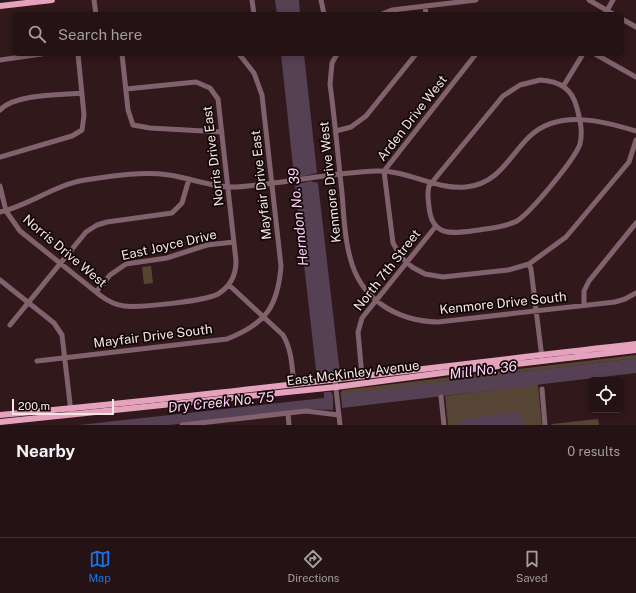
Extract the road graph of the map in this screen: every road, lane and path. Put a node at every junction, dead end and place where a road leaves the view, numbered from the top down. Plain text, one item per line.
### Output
1 (52, 0) edge
2 (94, 0) edge
3 (252, 0) edge
4 (321, 0) edge
5 (469, 0) edge
6 (476, 0) edge
7 (589, 0) edge
8 (613, 0) edge
9 (0, 6) edge
10 (425, 6) junction
11 (96, 12) edge
12 (254, 12) edge
13 (324, 12) edge
14 (387, 12) edge
15 (426, 12) edge
16 (606, 12) edge
17 (624, 20) edge
18 (636, 27) edge
19 (28, 56) edge
20 (78, 56) edge
21 (122, 56) edge
22 (241, 56) edge
23 (336, 56) edge
24 (414, 56) edge
25 (474, 56) edge
26 (582, 56) edge
27 (599, 56) edge
28 (0, 60) edge
29 (636, 76) edge
30 (564, 85) junction
31 (126, 89) junction
32 (82, 93) junction
33 (0, 110) edge
34 (580, 119) junction
35 (336, 131) junction
36 (636, 131) edge
37 (222, 132) junction
38 (636, 140) edge
39 (0, 157) edge
40 (384, 171) junction
41 (340, 175) junction
42 (189, 179) junction
43 (431, 182) junction
44 (272, 183) junction
45 (0, 186) edge
46 (228, 187) junction
47 (6, 211) junction
48 (0, 212) edge
49 (636, 223) edge
50 (436, 226) junction
51 (234, 242) junction
52 (406, 262) junction
53 (60, 263) junction
54 (529, 264) junction
55 (0, 280) edge
56 (229, 285) junction
57 (96, 292) junction
58 (636, 294) edge
59 (375, 301) junction
60 (28, 303) junction
61 (584, 305) junction
62 (536, 311) junction
63 (265, 317) junction
64 (10, 325) dead end
65 (636, 344) edge
66 (636, 350) edge
67 (66, 358) junction
68 (542, 358) junction
69 (37, 361) dead end
70 (422, 369) junction
71 (362, 377) junction
72 (392, 380) junction
73 (336, 384) junction
74 (294, 385) junction
75 (542, 388) dead end
76 (251, 396) junction
77 (441, 397) dead end
78 (31, 412) junction
79 (71, 412) junction
80 (288, 413) junction
81 (0, 415) edge
82 (339, 415) junction
83 (0, 419) edge
84 (0, 422) edge
85 (237, 422) edge
86 (184, 425) edge
87 (289, 425) edge
88 (340, 425) edge
89 (444, 425) edge
90 (546, 425) edge

1 - 9 main road
2 - 11 street
3 - 12 street
4 - 13 street
5 - 6 street
5 - 10 street
7 - 16 street
8 - 16 street
10 - 14 street
10 - 15 street
17 - 18 street
19 - 28 street
20 - 32 street
21 - 31 street
22 - 44 street, Mayfair Drive East
23 - 35 street, Kenmore Drive West
24 - 35 street
25 - 40 street, Arden Drive West
26 - 30 street
27 - 29 street
30 - 34 street
30 - 43 street
31 - 37 street
31 - 37 street, Norris Drive East
32 - 33 street
32 - 39 street
34 - 36 street
34 - 43 street
34 - 50 street
35 - 41 street, Kenmore Drive West
37 - 46 street, Norris Drive East
38 - 54 street, Arden Drive West
40 - 41 street
40 - 43 street
40 - 52 street, Arden Drive West
41 - 44 street
41 - 59 street, Kenmore Drive West
42 - 46 street
42 - 47 street
42 - 53 street
43 - 50 street
44 - 46 street
44 - 63 street, Mayfair Drive East
45 - 47 street, Norris Drive West
46 - 51 street, Norris Drive East
47 - 48 street
47 - 53 street, Norris Drive West
49 - 61 street
50 - 52 street, North 7th Street
51 - 56 street, Norris Drive East
51 - 57 street, East Joyce Drive
52 - 54 street, Arden Drive West
52 - 59 street, North 7th Street
53 - 57 street, Norris Drive West
53 - 60 street
54 - 62 street
55 - 60 street
56 - 57 street, Norris Drive West
56 - 63 street
58 - 61 street, Kenmore Drive South
59 - 62 street, Kenmore Drive South
59 - 71 street, North 7th Street
60 - 64 street
60 - 67 street
61 - 62 street, Kenmore Drive South
62 - 68 street
63 - 67 street, Mayfair Drive South
63 - 74 street
65 - 68 main road, East McKinley Avenue
66 - 68 main road, East McKinley Avenue
67 - 69 street, Mayfair Drive South
67 - 79 street
68 - 70 main road, East McKinley Avenue
68 - 72 main road, East McKinley Avenue
70 - 71 main road, East McKinley Avenue
70 - 72 main road
71 - 73 main road, East McKinley Avenue
72 - 73 main road, East McKinley Avenue
73 - 74 main road, East McKinley Avenue
73 - 76 main road, East McKinley Avenue
73 - 82 street
74 - 76 main road
74 - 79 main road, East McKinley Avenue
75 - 90 street
76 - 79 main road, East McKinley Avenue
77 - 89 street
78 - 79 main road, East McKinley Avenue
78 - 81 main road, East McKinley Avenue
78 - 83 main road
79 - 84 main road, East McKinley Avenue
80 - 82 street
80 - 85 street
80 - 87 street
82 - 88 street
85 - 86 street

